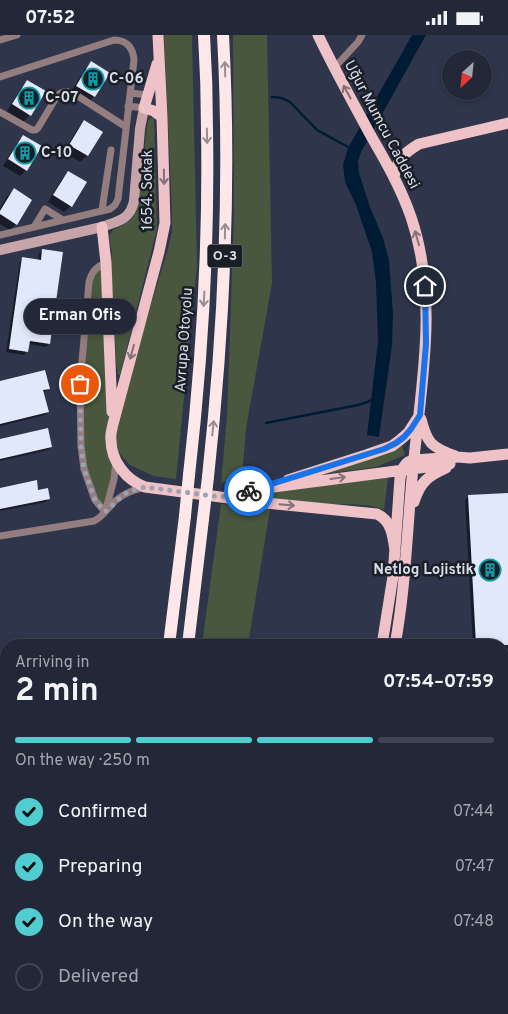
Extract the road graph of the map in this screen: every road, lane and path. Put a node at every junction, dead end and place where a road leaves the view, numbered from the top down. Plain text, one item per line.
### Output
1 (17, 35) edge
2 (158, 35) edge
3 (204, 35) edge
4 (223, 35) edge
5 (318, 35) edge
6 (362, 35) edge
7 (0, 41) edge
8 (160, 58) junction
9 (334, 68) junction
10 (0, 77) edge
11 (130, 93) junction
12 (148, 95) junction
13 (128, 106) junction
14 (144, 108) junction
15 (0, 111) edge
16 (162, 117) junction
17 (508, 123) edge
18 (126, 127) junction
19 (111, 151) dead end
20 (394, 177) junction
21 (102, 211) junction
22 (63, 220) junction
23 (0, 227) edge
24 (34, 227) junction
25 (102, 227) junction
26 (9, 233) junction
27 (0, 235) edge
28 (0, 250) edge
29 (106, 263) junction
30 (420, 415) junction
31 (112, 424) junction
32 (508, 454) edge
33 (457, 460) junction
34 (116, 461) junction
35 (409, 466) junction
36 (145, 487) junction
37 (258, 489) junction
38 (221, 497) junction
39 (105, 512) junction
40 (409, 521) junction
41 (0, 536) edge
42 (395, 551) junction
43 (169, 639) edge
44 (189, 639) edge
45 (383, 639) edge
46 (396, 639) edge

1 - 7 street
2 - 8 main road, 1654. Sokak
3 -> 43 highway, Avrupa Otoyolu / O-3, bridge
44 -> 4 highway, O-3, bridge
5 - 9 main road, Uğur Mumcu Caddesi
6 - 9 street
8 - 12 main road
8 - 16 main road, 1654. Sokak
20 -> 9 main road, Uğur Mumcu Caddesi
10 - 11 street
11 - 12 street
11 - 13 street
12 - 14 main road
13 - 14 street
13 - 18 street
14 - 16 main road
14 - 25 street
15 - 18 street
16 -> 31 main road, 1654. Sokak
17 - 20 main road
18 - 21 street
19 - 21 street
30 -> 20 main road, Uğur Mumcu Caddesi
21 - 22 street
22 - 24 street
22 - 24 street
23 - 26 street
24 - 26 street
25 - 28 street
25 - 29 main road
26 - 27 street
29 - 31 main road
29 - 39 street
30 - 33 main road
30 - 35 main road, Uğur Mumcu Caddesi
30 - 37 main road
31 - 34 main road, 1654. Sokak
32 - 33 main road
33 - 35 main road
33 - 40 main road
34 - 36 main road
34 - 39 street
37 -> 35 main road
35 - 40 main road
35 - 42 main road
36 - 38 main road
36 - 39 street
37 - 38 main road
38 -> 42 main road
39 - 41 street
40 - 46 main road
42 - 45 main road

